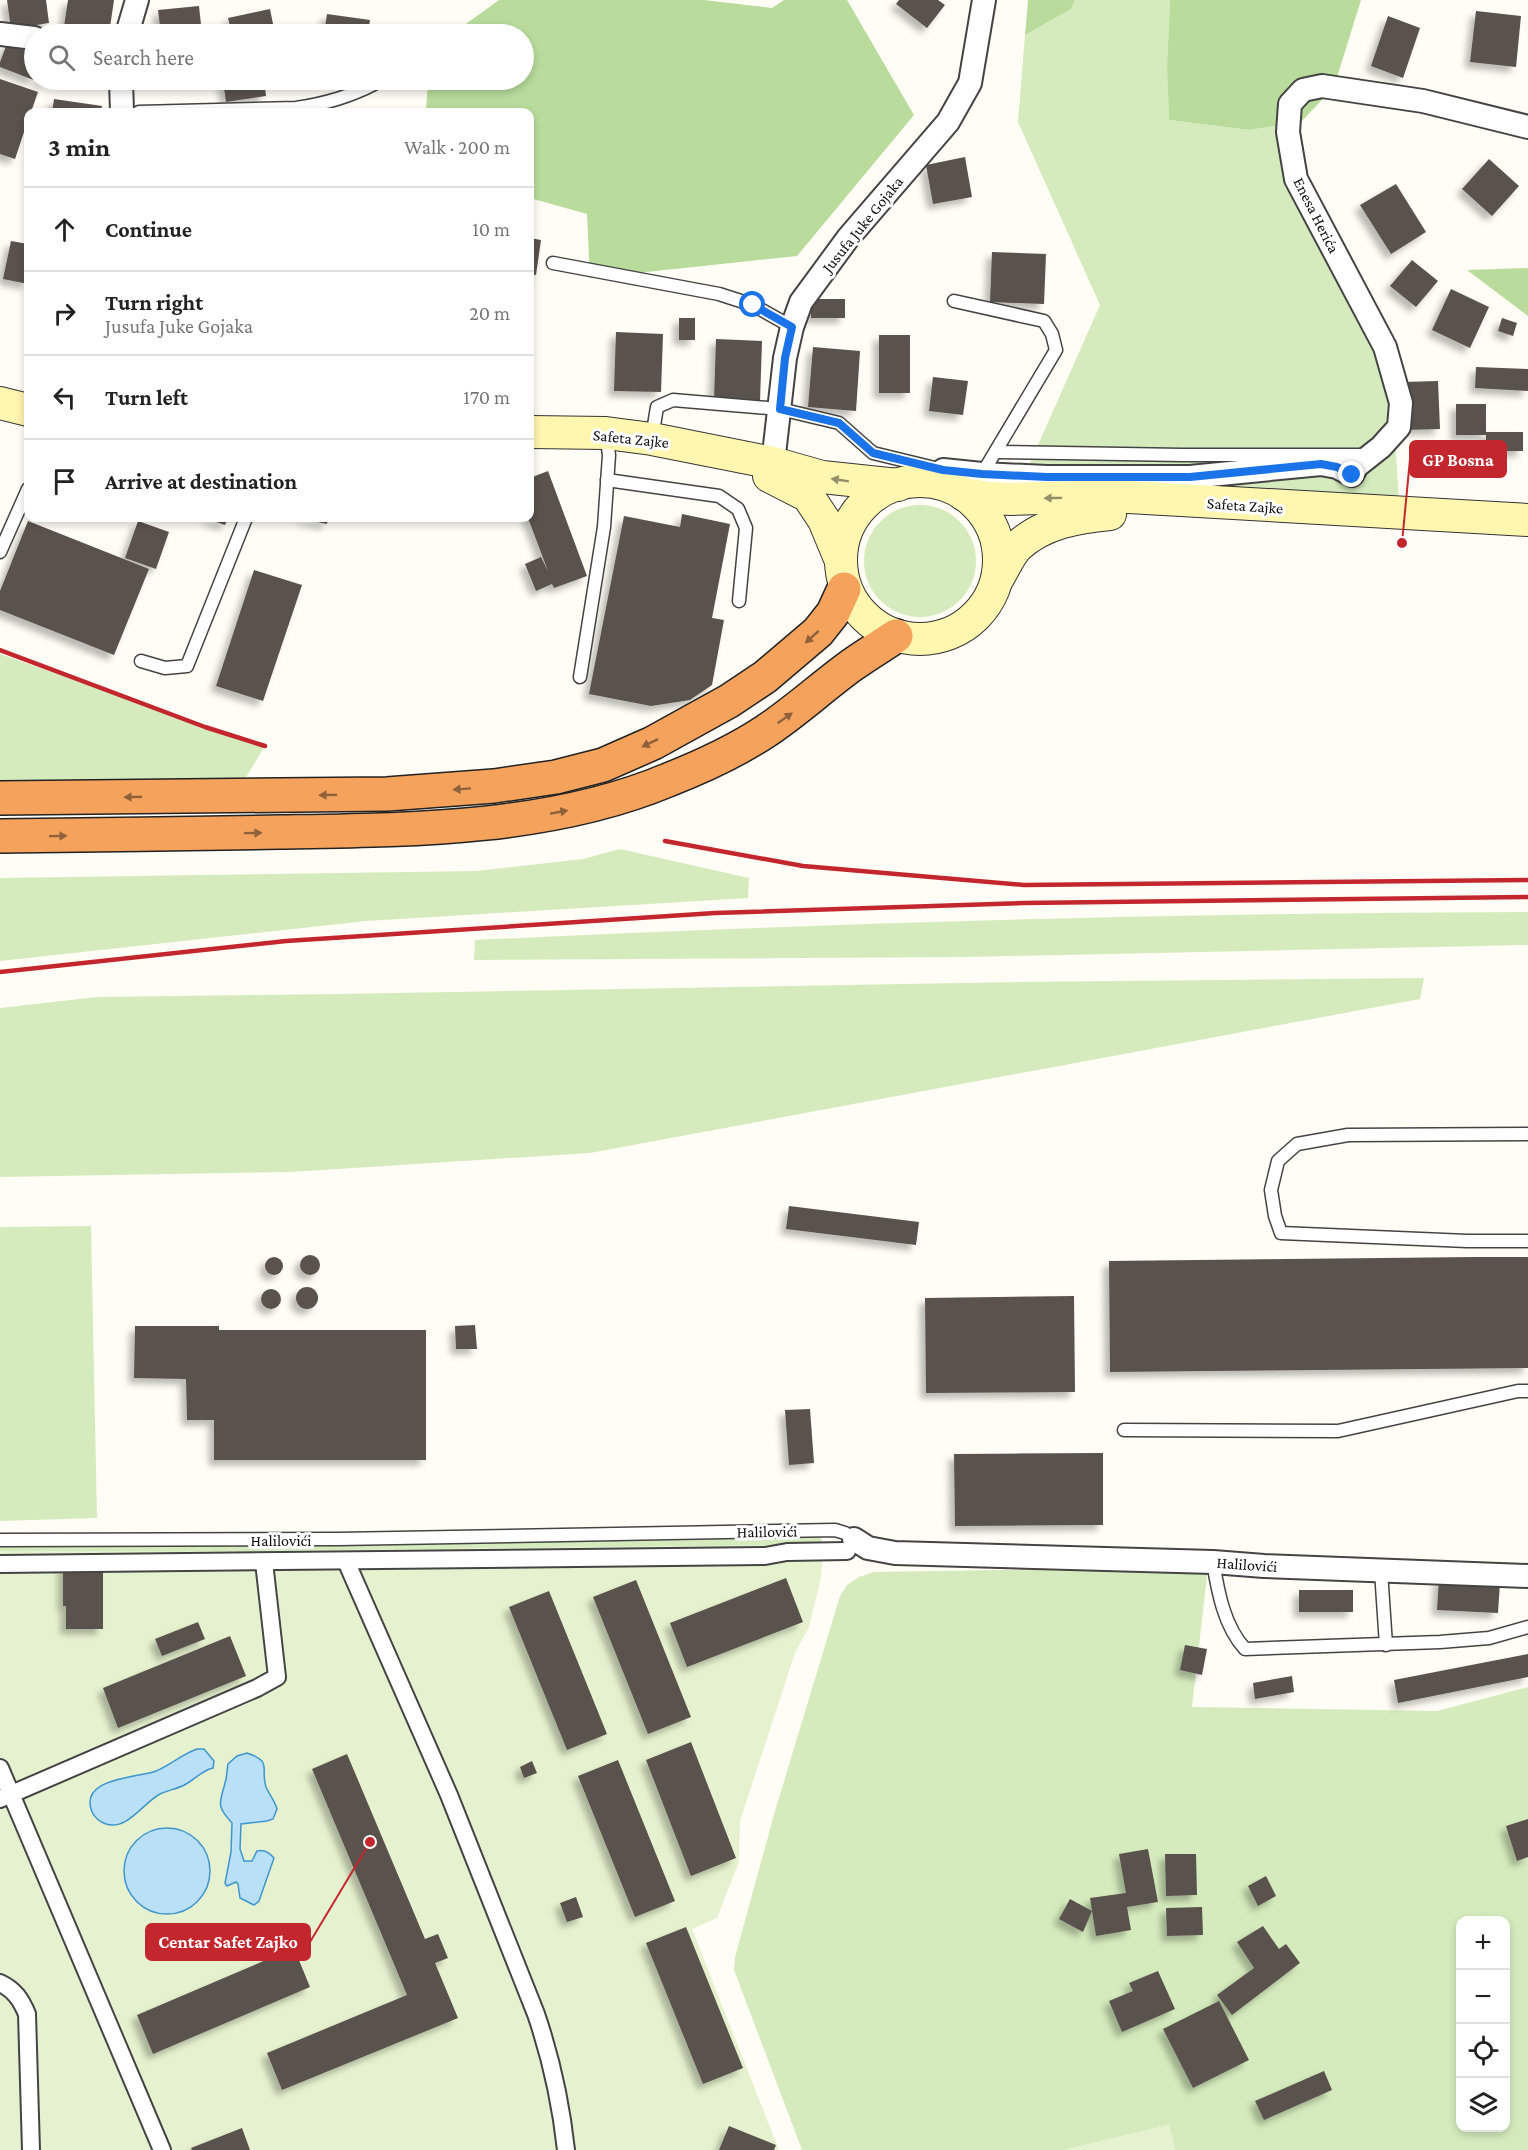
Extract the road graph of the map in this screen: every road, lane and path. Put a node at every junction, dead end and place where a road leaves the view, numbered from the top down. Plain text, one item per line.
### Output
1 (138, 0) edge
2 (984, 0) edge
3 (131, 24) edge
4 (0, 34) edge
5 (24, 38) edge
6 (121, 90) edge
7 (362, 90) edge
8 (122, 108) edge
9 (296, 108) edge
10 (1528, 127) edge
11 (553, 263) dead end
12 (954, 301) dead end
13 (792, 327) junction
14 (0, 403) edge
15 (24, 409) edge
16 (780, 409) junction
17 (534, 432) edge
18 (606, 433) junction
19 (652, 439) junction
20 (1375, 451) junction
21 (997, 452) junction
22 (731, 455) junction
23 (773, 462) junction
24 (1352, 475) junction
25 (936, 476) junction
26 (607, 480) junction
27 (973, 484) junction
28 (898, 485) junction
29 (24, 498) edge
30 (1346, 511) junction
31 (1528, 520) edge
32 (244, 522) edge
33 (1528, 535) edge
34 (0, 552) edge
35 (843, 575) junction
36 (998, 578) junction
37 (739, 601) dead end
38 (896, 636) junction
39 (141, 661) dead end
40 (580, 677) dead end
41 (0, 798) edge
42 (0, 836) edge
43 (1528, 1134) edge
44 (1528, 1241) edge
45 (1528, 1390) edge
46 (1124, 1430) dead end
47 (0, 1540) edge
48 (851, 1545) junction
49 (346, 1561) junction
50 (264, 1562) junction
51 (1213, 1562) junction
52 (0, 1564) edge
53 (1381, 1570) junction
54 (1528, 1576) edge
55 (1528, 1627) edge
56 (1386, 1645) junction
57 (0, 1768) edge
58 (5, 1796) edge
59 (0, 1983) edge
60 (31, 2150) edge
61 (162, 2150) edge
62 (566, 2150) edge

1 - 3 street
2 - 13 street, Jusufa Juke Gojaka
4 - 5 street
6 - 8 street
7 - 9 lane
10 - 20 street, Enesa Herića
11 - 13 lane
12 - 21 lane
13 - 16 street, Jusufa Juke Gojaka
14 - 15 main road
16 - 19 lane
16 - 23 street, Jusufa Juke Gojaka
16 - 25 lane
17 - 18 main road, Safeta Zajke
18 - 19 main road, Safeta Zajke
18 - 26 lane
19 - 22 main road, Safeta Zajke
20 - 21 lane
20 - 24 street, Enesa Herića
21 - 27 lane
22 - 23 main road, Safeta Zajke
22 - 35 main road, Safeta Zajke
28 -> 23 main road, Safeta Zajke
24 - 27 street
24 - 30 street
25 - 27 main road, Safeta Zajke
25 - 28 main road, Safeta Zajke
26 - 37 lane
26 - 40 lane
30 -> 27 main road, Safeta Zajke
27 - 36 main road, Safeta Zajke
28 - 35 main road, Safeta Zajke
29 - 34 lane
30 - 31 main road, Safeta Zajke
32 - 39 lane
33 - 36 main road, Safeta Zajke
35 - 38 main road, Safeta Zajke
35 -> 41 highway
36 - 38 main road, Safeta Zajke
42 -> 38 highway
43 - 44 lane
45 - 46 lane
47 - 48 lane, Halilovići
48 - 49 street
48 - 51 street, Halilovići
49 - 50 street
49 - 62 street
50 - 52 street
50 - 58 street
51 - 53 street, Halilovići
51 - 56 lane
53 - 54 street, Halilovići
53 - 56 lane
55 - 56 lane
57 - 58 street
58 - 61 street
59 - 60 street

